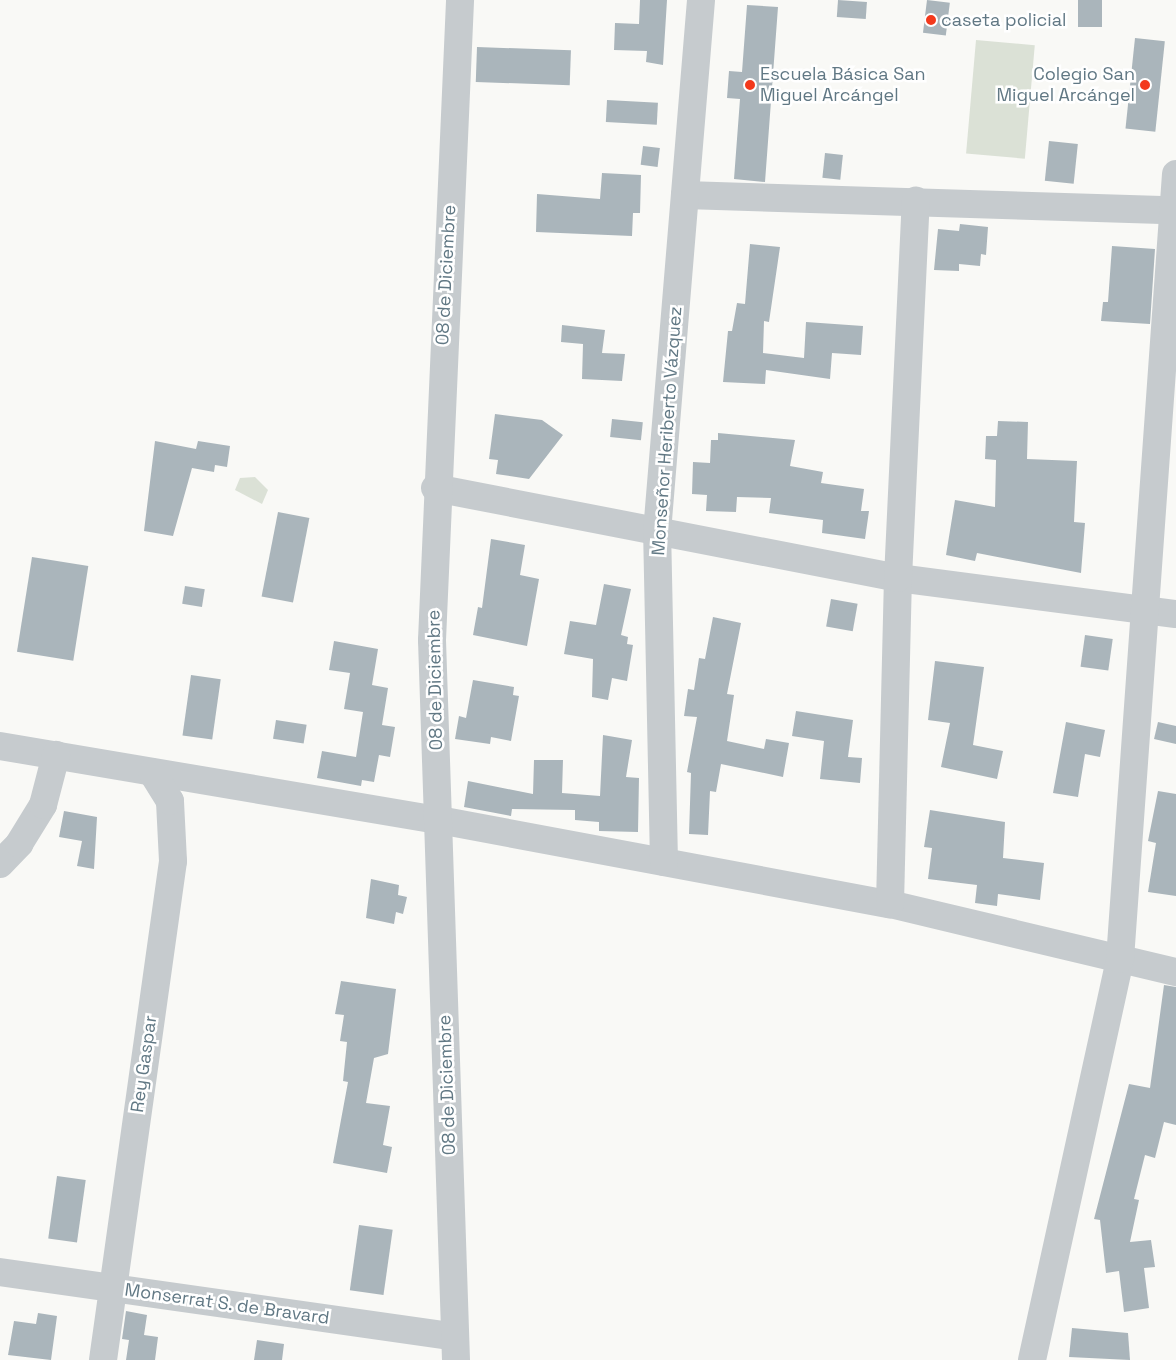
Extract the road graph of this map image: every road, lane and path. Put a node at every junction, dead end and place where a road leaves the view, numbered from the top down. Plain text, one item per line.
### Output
1 (460, 0) edge
2 (701, 0) edge
3 (1176, 174) edge
4 (685, 195) junction
5 (916, 200) junction
6 (1170, 210) junction
7 (436, 488) junction
8 (657, 532) junction
9 (898, 578) junction
10 (1144, 612) junction
11 (1176, 614) edge
12 (0, 746) edge
13 (56, 756) junction
14 (152, 772) junction
15 (439, 820) junction
16 (664, 862) junction
17 (0, 864) edge
18 (890, 904) junction
19 (1120, 959) junction
20 (1176, 972) edge
21 (0, 1272) edge
22 (111, 1288) junction
23 (455, 1348) edge
24 (104, 1360) edge
25 (1032, 1360) edge

1 - 7 street, 08 de Diciembre
2 - 4 street, Monseñor Heriberto Vázquez
3 - 6 street
4 - 5 street
4 - 8 street, Monseñor Heriberto Vázquez
5 - 6 street
5 - 9 street
6 - 10 street
7 - 8 street
7 - 15 street, 08 de Diciembre
8 - 9 street
8 - 16 street, Monseñor Heriberto Vázquez
9 - 10 street
9 - 18 street
10 - 11 street
10 - 19 street
12 - 13 street
13 - 14 street
13 - 17 street
14 - 15 street
14 - 22 street, Rey Gaspar
15 - 16 street
15 - 23 street, 08 de Diciembre
16 - 18 street
18 - 19 street
19 - 20 street
19 - 25 street
21 - 22 street, Monserrat S. de Bravard
22 - 23 street, Monserrat S. de Bravard
22 - 24 street, Rey Gaspar

